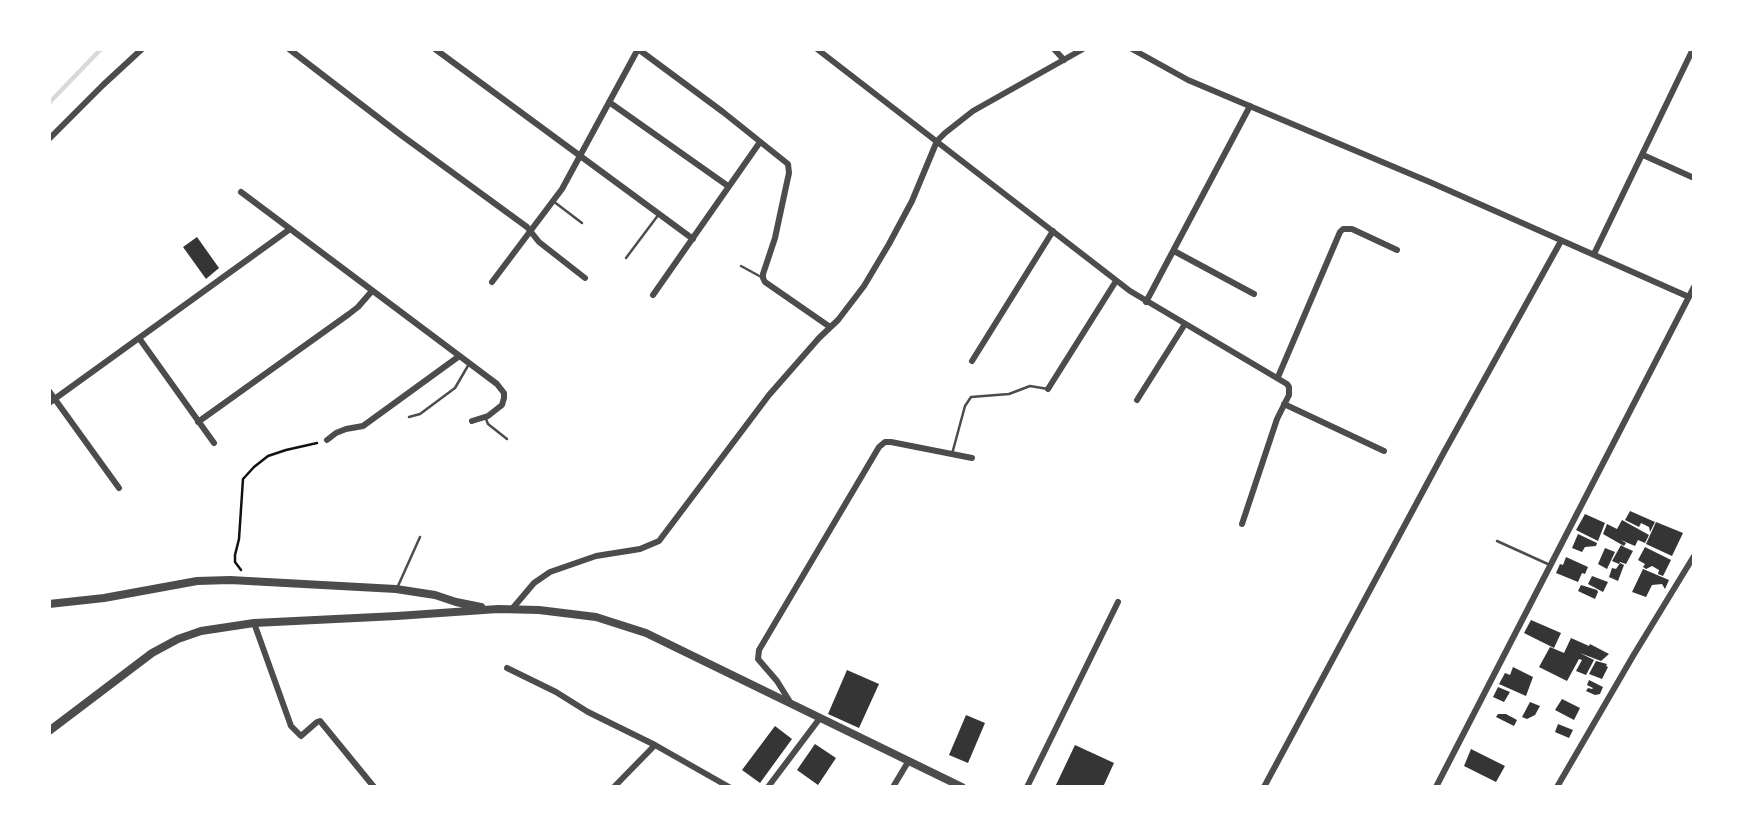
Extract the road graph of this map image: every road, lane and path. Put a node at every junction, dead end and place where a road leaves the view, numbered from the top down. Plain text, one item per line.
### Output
1 (142, 49) edge
2 (289, 49) edge
3 (435, 49) edge
4 (638, 49) edge
5 (817, 49) edge
6 (1054, 49) edge
7 (1083, 49) edge
8 (1132, 49) edge
9 (1693, 49) edge
10 (1064, 60) junction
11 (609, 102) junction
12 (1250, 106) junction
13 (49, 139) edge
14 (760, 142) junction
15 (937, 142) junction
16 (579, 155) junction
17 (1643, 155) junction
18 (1694, 178) edge
19 (728, 186) junction
20 (241, 192) dead end
21 (553, 201) junction
22 (659, 214) junction
23 (582, 223) dead end
24 (290, 229) junction
25 (529, 230) junction
26 (1053, 231) junction
27 (693, 239) junction
28 (1561, 241) junction
29 (1397, 250) dead end
30 (1174, 251) junction
31 (1594, 254) junction
32 (626, 258) dead end
33 (741, 266) dead end
34 (585, 278) dead end
35 (763, 278) junction
36 (1116, 281) junction
37 (492, 282) dead end
38 (1694, 287) edge
39 (372, 291) junction
40 (1254, 294) dead end
41 (653, 295) dead end
42 (1689, 297) junction
43 (1146, 302) junction
44 (1185, 324) junction
45 (830, 327) junction
46 (139, 338) junction
47 (458, 357) junction
48 (972, 360) dead end
49 (469, 365) junction
50 (1278, 377) junction
51 (1048, 389) joint
52 (49, 391) edge
53 (1137, 400) dead end
54 (52, 401) edge
55 (1284, 404) junction
56 (488, 416) junction
57 (409, 418) dead end
58 (472, 421) dead end
59 (198, 422) junction
60 (507, 439) dead end
61 (327, 440) joint
62 (214, 443) dead end
63 (1384, 451) dead end
64 (952, 454) junction
65 (972, 458) dead end
66 (119, 488) dead end
67 (1242, 524) dead end
68 (420, 537) dead end
69 (1497, 541) dead end
70 (1694, 556) edge
71 (1550, 565) junction
72 (253, 581) junction
73 (396, 589) junction
74 (1118, 602) dead end
75 (49, 604) edge
76 (498, 609) junction
77 (512, 609) junction
78 (254, 622) junction
79 (507, 668) dead end
80 (790, 702) junction
81 (820, 718) junction
82 (49, 731) edge
83 (655, 745) junction
84 (908, 762) junction
85 (374, 787) edge
86 (614, 787) edge
87 (729, 787) edge
88 (768, 787) edge
89 (893, 787) edge
90 (962, 787) edge
91 (1027, 787) edge
92 (1264, 787) edge
93 (1436, 787) edge
94 (1557, 787) edge

1 - 13 street
2 - 25 street
3 - 16 street
4 - 11 street
4 - 14 street
5 - 15 street
6 - 10 street
7 - 10 street
8 - 12 street
9 - 17 street
10 - 15 street
11 - 16 street
11 - 19 street
12 - 28 street
12 - 30 street
14 - 19 street
14 - 35 street
15 - 26 street
15 - 45 street
16 - 21 street
16 - 22 street
17 - 18 street
17 - 31 street
19 - 27 street
20 - 24 street
21 - 23 lane
21 - 25 street
22 - 27 street
22 - 32 lane
24 - 39 street
24 - 46 street
25 - 34 street
25 - 37 street
26 - 36 street
26 - 48 street
27 - 41 street
28 - 31 street
28 - 92 street
29 - 50 street
30 - 40 street
30 - 43 street
31 - 42 street
33 - 35 lane
35 - 45 street
36 - 43 street
36 - 51 street
38 - 42 street
39 - 47 street
39 - 59 street
42 - 71 street
43 - 44 street
44 - 50 street
44 - 53 street
45 - 77 street
46 - 54 street
46 - 59 street
47 - 49 street
47 - 61 street
49 - 56 street
49 - 57 lane
50 - 55 street
51 - 64 lane
52 - 54 street
54 - 66 street
55 - 63 street
55 - 67 street
56 - 58 street
56 - 60 lane
59 - 62 street
61 - 72 path
64 - 65 street
64 - 80 street
68 - 73 lane
69 - 71 lane
70 - 94 street
71 - 93 street
72 - 73 street
72 - 75 street
73 - 76 street
74 - 91 street
76 - 77 street
76 - 78 street
77 - 80 street
78 - 82 street
78 - 85 street
79 - 83 street
80 - 81 street
81 - 84 street
81 - 88 street
83 - 86 street
83 - 87 street
84 - 89 street
84 - 90 street

